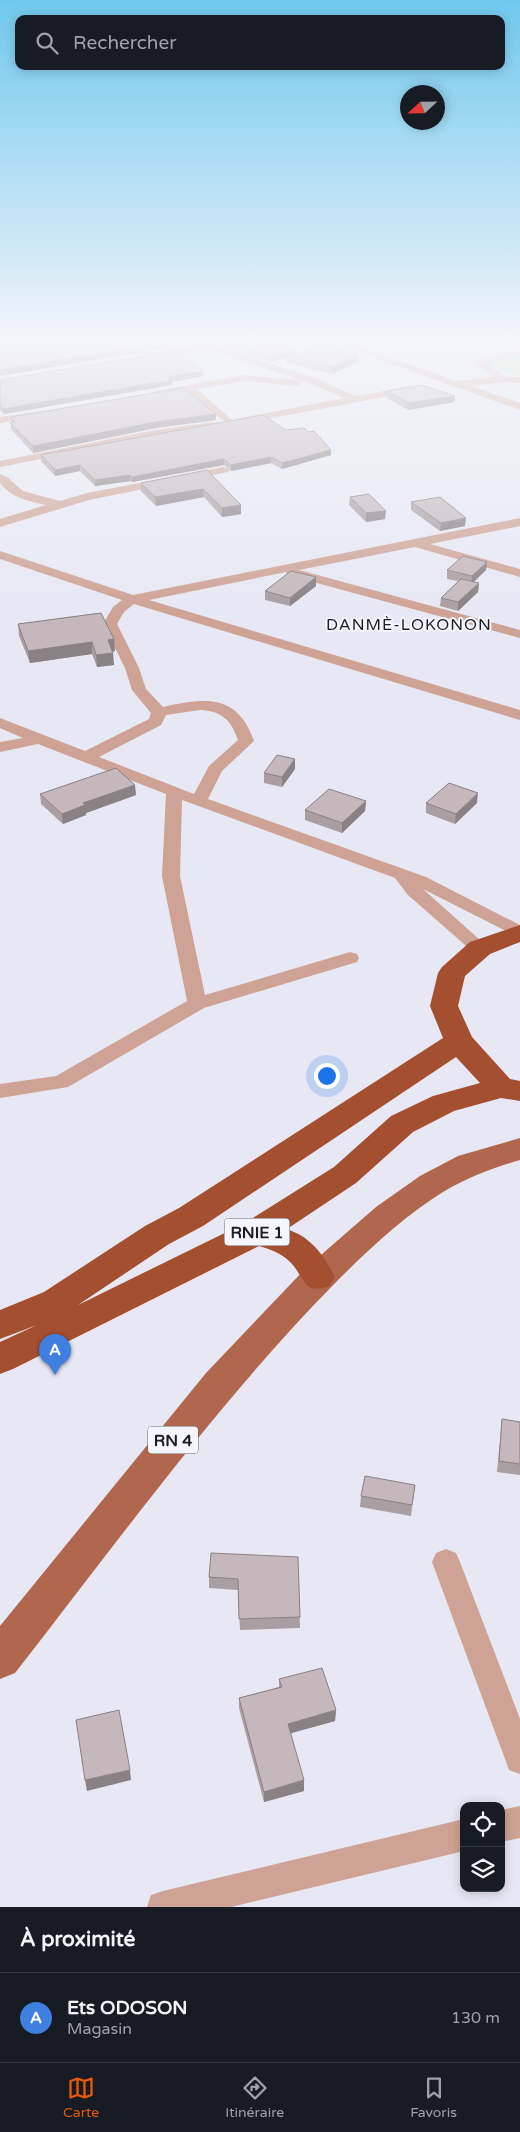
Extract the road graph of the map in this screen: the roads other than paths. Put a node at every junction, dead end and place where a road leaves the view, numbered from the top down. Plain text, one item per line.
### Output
1 (151, 434) edge
2 (0, 464) edge
3 (224, 470) dead end
4 (0, 478) edge
5 (56, 504) junction
6 (520, 522) edge
7 (0, 523) edge
8 (416, 544) junction
9 (0, 555) edge
10 (21, 562) junction
11 (0, 568) edge
12 (279, 570) junction
13 (520, 573) edge
14 (132, 599) junction
15 (520, 634) edge
16 (159, 712) junction
17 (520, 715) edge
18 (0, 723) edge
19 (38, 739) junction
20 (0, 747) edge
21 (84, 758) junction
22 (174, 792) junction
23 (198, 801) junction
24 (402, 876) junction
25 (520, 933) edge
26 (480, 948) junction
27 (350, 958) dead end
28 (197, 1004) junction
29 (459, 1041) junction
30 (0, 1091) edge
31 (515, 1092) edge
32 (520, 1130) edge
33 (504, 1154) edge
34 (257, 1232) junction
35 (318, 1277) junction
36 (56, 1302) junction
37 (0, 1314) edge
38 (0, 1325) edge
39 (0, 1359) edge
40 (446, 1562) dead end
41 (0, 1659) edge
42 (520, 1759) edge
43 (520, 1822) edge
44 (505, 1825) edge
45 (460, 1836) edge
46 (163, 1907) edge

1 - 2 street
3 - 5 street
4 - 5 street
5 - 7 street
6 - 8 street
8 - 12 street
8 - 13 street
9 - 10 street
10 - 11 street
10 - 14 street
12 - 14 street
12 - 15 street
14 - 16 street
14 - 17 street
16 - 21 street
16 - 23 street
18 - 19 street
19 - 20 street
19 - 21 street
21 - 22 street
22 - 23 street
22 - 28 street
23 - 24 street
24 - 25 street
24 - 26 street
25 - 26 highway, RNIE 1
26 - 29 highway, RNIE 1
27 - 28 street
28 - 30 street
29 - 31 highway, RNIE 1
29 - 36 highway, RNIE 1
31 - 34 highway, RNIE 1
32 - 33 main road, RN 4
33 - 35 main road, RN 4
34 - 35 highway
34 - 39 highway, RNIE 1
35 - 41 main road, RN 4
36 - 37 street
36 - 38 highway, RNIE 1
40 - 42 street
43 - 44 street
45 - 46 street

